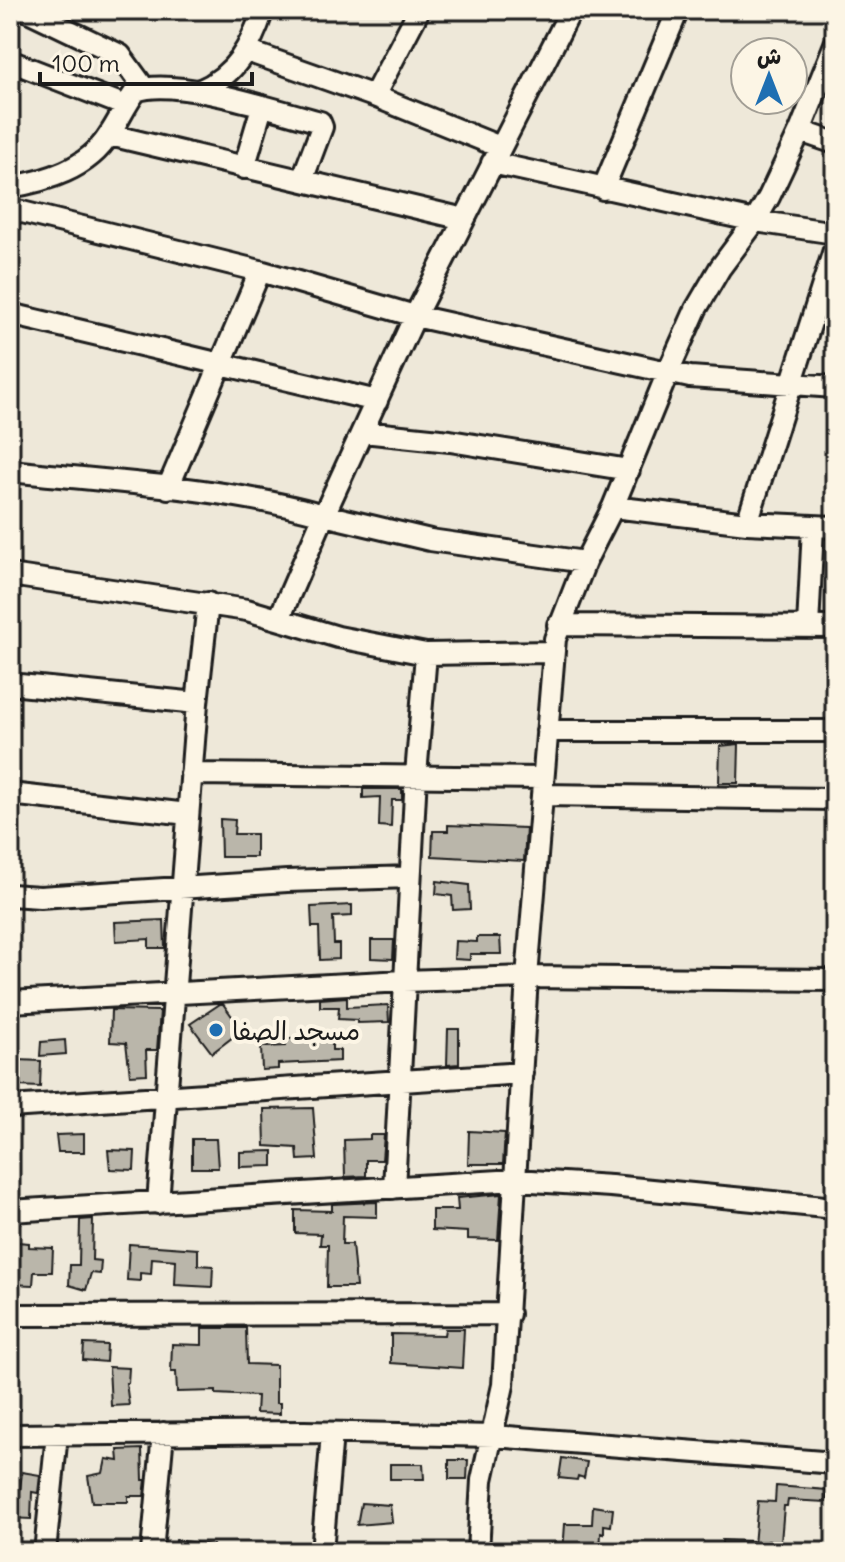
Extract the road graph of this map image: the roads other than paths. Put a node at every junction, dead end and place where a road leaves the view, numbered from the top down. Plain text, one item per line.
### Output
1 (26, 10) edge
2 (263, 10) edge
3 (419, 10) edge
4 (571, 10) edge
5 (678, 10) edge
6 (835, 44) edge
7 (247, 51) junction
8 (10, 61) edge
9 (144, 88) junction
10 (199, 91) junction
11 (374, 96) junction
12 (126, 106) junction
13 (262, 107) junction
14 (800, 131) junction
15 (110, 135) junction
16 (835, 143) edge
17 (496, 155) junction
18 (244, 168) junction
19 (302, 180) junction
20 (10, 187) edge
21 (603, 189) junction
22 (10, 209) edge
23 (464, 219) junction
24 (755, 221) junction
25 (835, 233) edge
26 (835, 247) edge
27 (260, 271) junction
28 (10, 314) edge
29 (415, 316) junction
30 (222, 365) junction
31 (668, 372) junction
32 (790, 385) junction
33 (835, 387) edge
34 (377, 401) junction
35 (363, 432) junction
36 (629, 470) junction
37 (10, 471) edge
38 (168, 488) junction
39 (613, 507) junction
40 (324, 515) junction
41 (747, 523) junction
42 (813, 527) junction
43 (835, 527) edge
44 (585, 562) junction
45 (10, 575) edge
46 (208, 603) junction
47 (279, 619) junction
48 (558, 625) junction
49 (808, 627) junction
50 (835, 627) edge
51 (553, 652) junction
52 (426, 654) junction
53 (10, 684) edge
54 (197, 703) junction
55 (547, 731) junction
56 (835, 731) edge
57 (191, 774) junction
58 (416, 775) junction
59 (542, 786) junction
60 (10, 794) edge
61 (835, 799) edge
62 (188, 814) junction
63 (410, 877) junction
64 (183, 887) junction
65 (10, 895) edge
66 (527, 977) junction
67 (835, 980) edge
68 (404, 981) junction
69 (174, 993) junction
70 (10, 1002) edge
71 (522, 1073) junction
72 (399, 1080) junction
73 (167, 1095) junction
74 (10, 1107) edge
75 (516, 1180) junction
76 (394, 1188) junction
77 (158, 1203) junction
78 (835, 1208) edge
79 (10, 1211) edge
80 (509, 1314) junction
81 (10, 1315) edge
82 (163, 1433) junction
83 (332, 1433) junction
84 (57, 1434) junction
85 (10, 1435) edge
86 (494, 1436) junction
87 (835, 1463) edge
88 (45, 1552) edge
89 (152, 1552) edge
90 (322, 1552) edge
91 (478, 1552) edge

1 - 9 street
2 - 7 street
3 - 11 street
4 - 17 street
5 - 21 street
6 - 14 street
7 - 10 street
7 - 11 street
8 - 12 street
9 - 10 street
9 - 12 street
10 - 13 street
11 - 17 street
12 - 15 street
13 - 18 street
13 - 19 street
14 - 16 street
14 - 24 street
15 - 18 street
15 - 20 street
17 - 21 street
17 - 23 street
18 - 19 street
19 - 23 street
21 - 24 street
22 - 27 street
23 - 29 street
24 - 25 street
24 - 31 street
26 - 32 street
27 - 29 street
27 - 30 street
28 - 30 street
29 - 31 street
29 - 34 street
30 - 34 street
30 - 38 street
31 - 32 street
31 - 36 street
32 - 33 street
32 - 41 street
34 - 35 street
35 - 36 street
35 - 40 street
36 - 39 street
37 - 38 street
38 - 40 street
39 - 41 street
39 - 44 street
40 - 44 street
40 - 47 street
41 - 42 street
42 - 43 street
42 - 49 street
44 - 48 street
45 - 46 street
46 - 47 street
46 - 54 street
47 - 52 street
48 - 49 street
48 - 51 street
49 - 50 street
51 - 52 street
51 - 55 street
52 - 58 street
53 - 54 street
54 - 57 street
55 - 56 street
55 - 59 street
57 - 58 street
57 - 62 street
58 - 59 street
58 - 63 street
59 - 61 street
59 - 66 street
60 - 62 street
62 - 64 street
63 - 64 street
63 - 68 street
64 - 65 street
64 - 69 street
66 - 67 street
66 - 68 street
66 - 71 street
68 - 69 street
68 - 72 street
69 - 70 street
69 - 73 street
71 - 72 street
71 - 75 street
72 - 73 street
72 - 76 street
73 - 74 street
73 - 77 street
75 - 76 street
75 - 78 street
75 - 80 street
76 - 77 street
77 - 79 street
80 - 81 street
80 - 86 street
82 - 83 street
82 - 84 street
82 - 89 street
83 - 86 street
83 - 90 street
84 - 85 street
84 - 88 street
86 - 87 street
86 - 91 street

